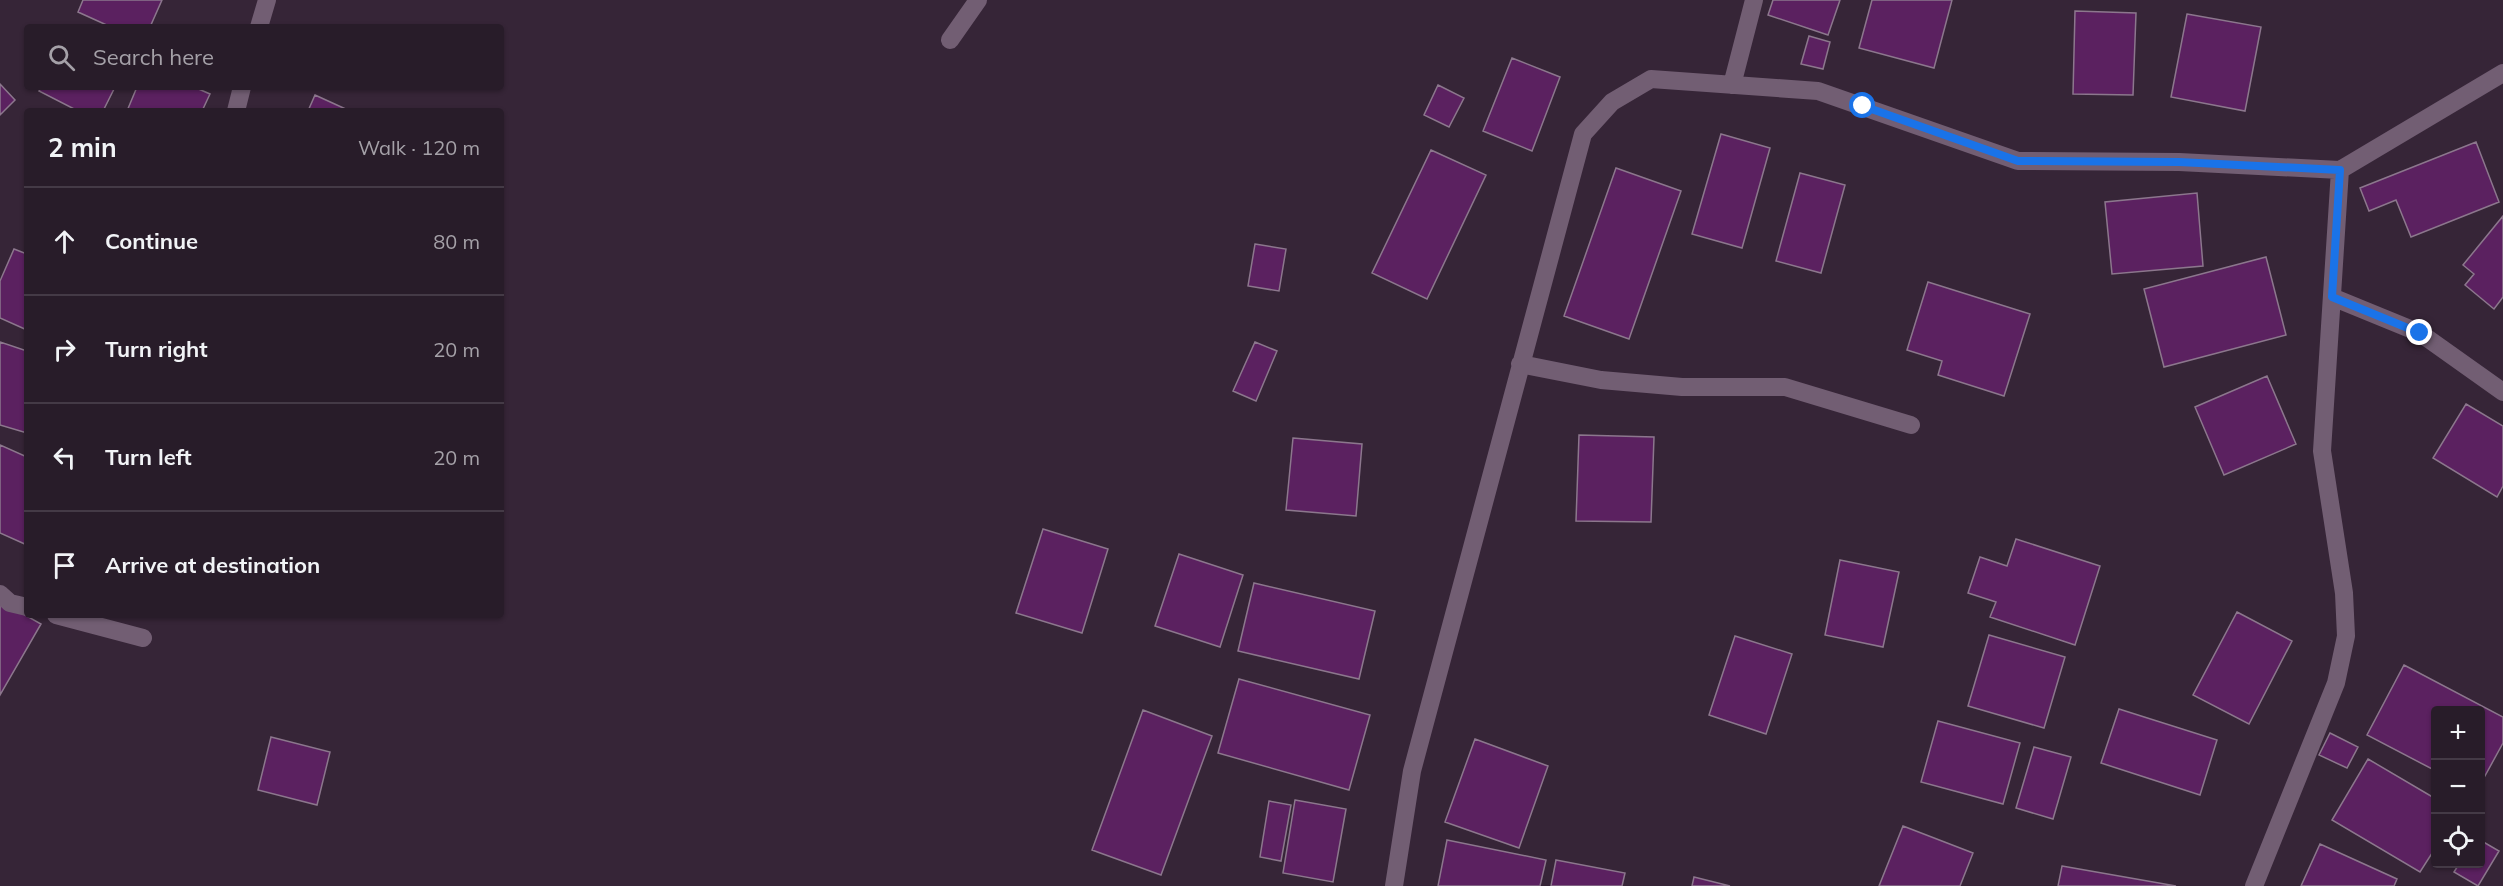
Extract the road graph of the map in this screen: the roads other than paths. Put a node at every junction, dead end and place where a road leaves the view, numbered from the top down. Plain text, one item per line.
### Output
1 (267, 0) edge
2 (978, 0) edge
3 (1754, 0) edge
4 (260, 24) edge
5 (950, 40) dead end
6 (2503, 73) edge
7 (1732, 85) junction
8 (241, 90) edge
9 (237, 108) edge
10 (2340, 170) junction
11 (2332, 297) junction
12 (1520, 364) junction
13 (2503, 392) edge
14 (1911, 425) dead end
15 (0, 594) edge
16 (24, 606) edge
17 (80, 618) edge
18 (103, 621) edge
19 (143, 638) dead end
20 (1394, 886) edge
21 (2254, 886) edge

1 - 4 street
2 - 5 street
3 - 7 street
6 - 10 street
7 - 10 street
7 - 12 street
8 - 9 street
10 - 11 street
11 - 13 street
11 - 21 street
12 - 14 street
12 - 20 street
15 - 16 street
17 - 18 street
18 - 19 street

